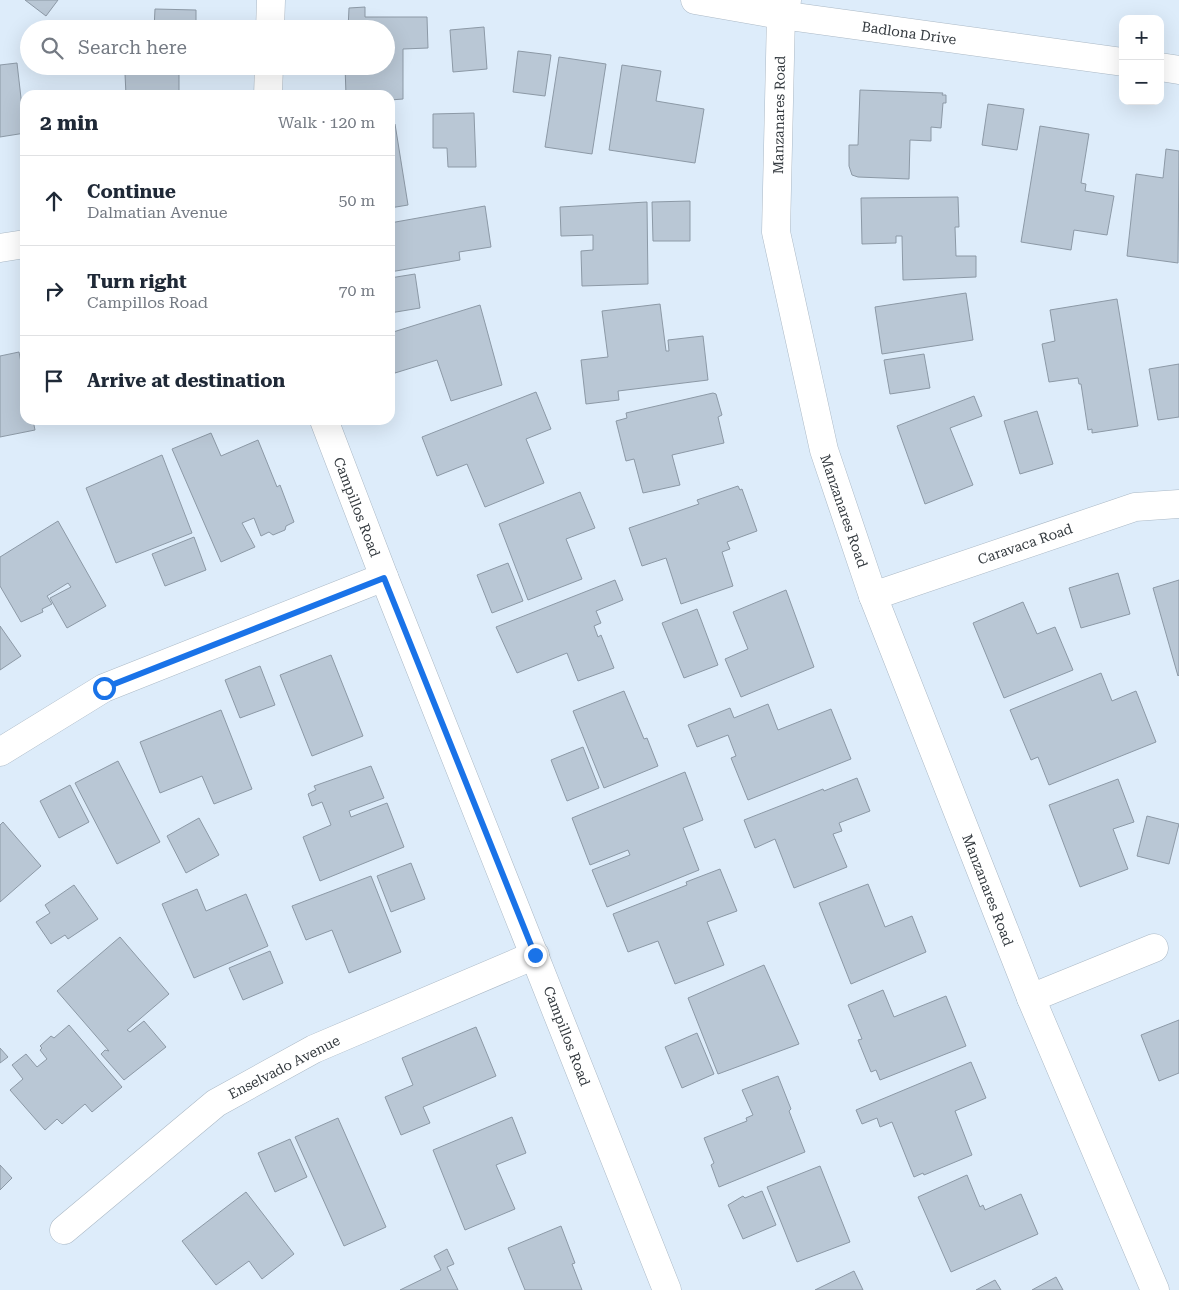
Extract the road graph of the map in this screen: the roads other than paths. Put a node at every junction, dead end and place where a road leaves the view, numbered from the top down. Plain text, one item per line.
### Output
1 (271, 0) edge
2 (696, 0) edge
3 (784, 8) edge
4 (270, 20) edge
5 (1119, 61) edge
6 (1164, 68) edge
7 (1179, 70) edge
8 (269, 75) edge
9 (268, 90) edge
10 (20, 245) edge
11 (0, 248) edge
12 (326, 425) edge
13 (1179, 504) edge
14 (384, 578) junction
15 (873, 596) junction
16 (0, 752) edge
17 (1154, 948) dead end
18 (535, 955) junction
19 (1031, 998) junction
20 (64, 1230) dead end
21 (667, 1290) edge
22 (1156, 1290) edge

1 - 4 street
2 - 3 street, Badlona Drive
3 - 5 street, Badlona Drive
3 - 15 street, Manzanares Road
6 - 7 street
8 - 9 street
10 - 11 street
12 - 14 street, Campillos Road
13 - 15 street, Caravaca Road
14 - 16 street
14 - 18 street, Campillos Road
15 - 19 street, Manzanares Road
17 - 19 street
18 - 20 street, Enselvado Avenue
18 - 21 street, Campillos Road
19 - 22 street, Manzanares Road

